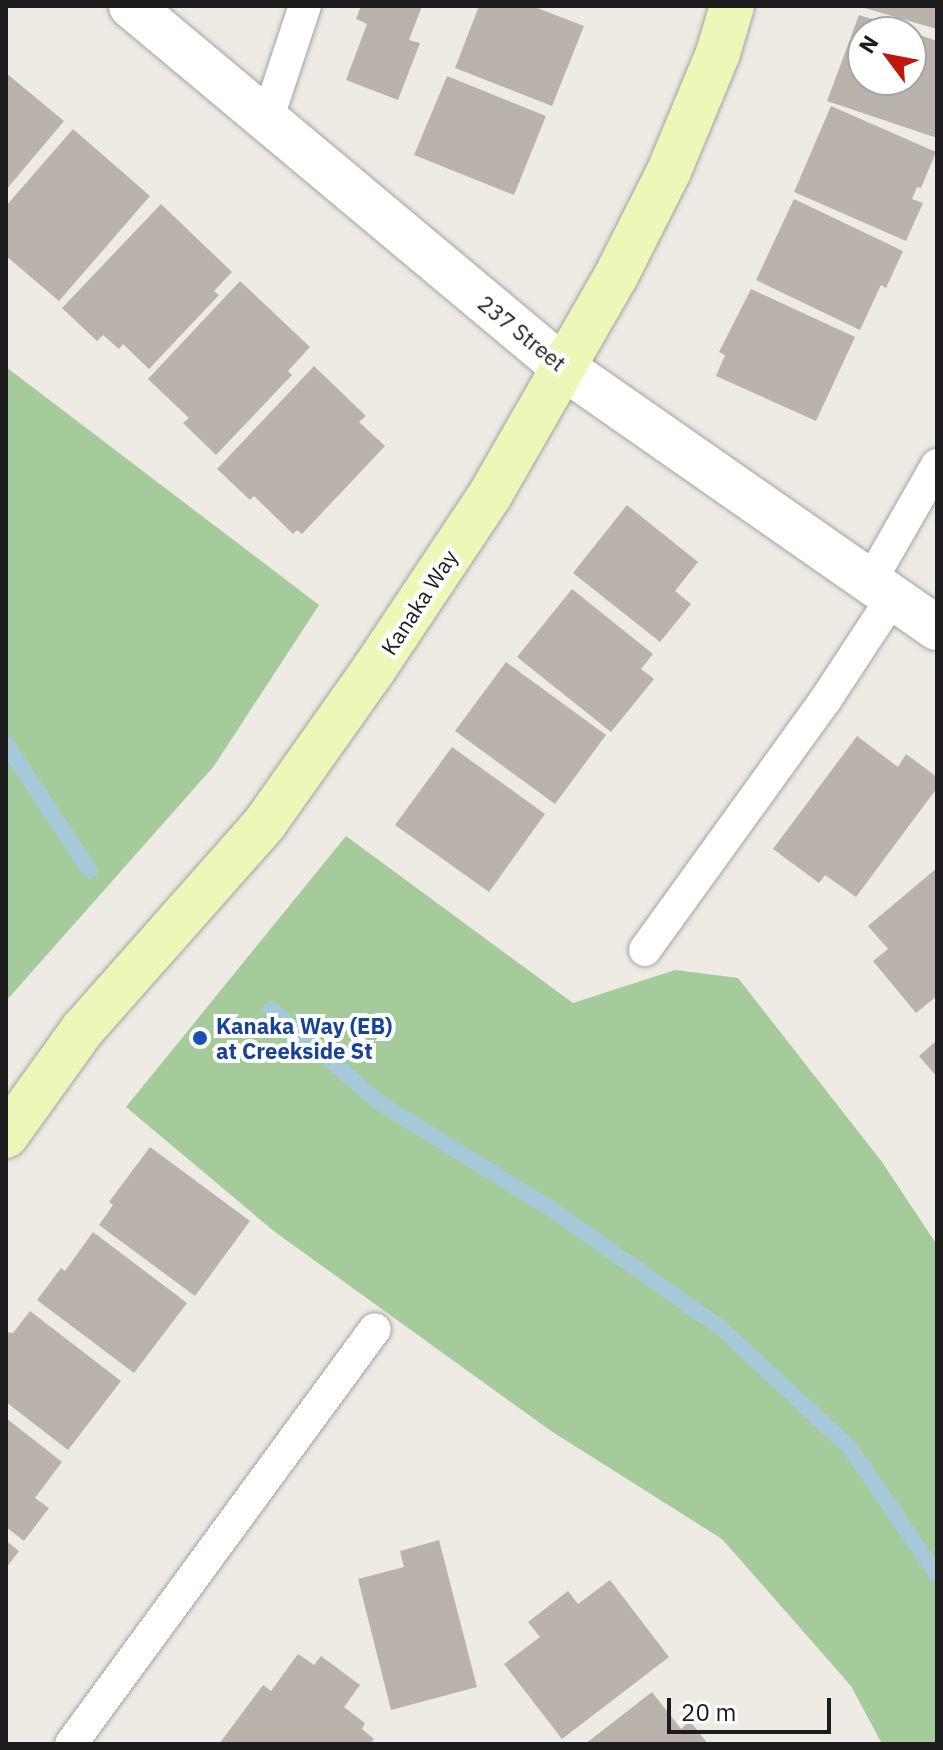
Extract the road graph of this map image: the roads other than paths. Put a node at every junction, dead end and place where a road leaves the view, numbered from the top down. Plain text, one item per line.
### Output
1 (131, 6) edge
2 (305, 6) edge
3 (732, 6) edge
4 (267, 120) junction
5 (564, 368) junction
6 (937, 465) edge
7 (882, 590) junction
8 (937, 628) edge
9 (645, 950) dead end
10 (6, 1136) edge
11 (375, 1329) dead end
12 (71, 1744) edge

1 - 4 street, 237 Street
2 - 4 lane
3 - 5 main road, Kanaka Way
4 - 5 street, 237 Street
5 - 7 street, 237 Street
5 - 10 main road, Kanaka Way
6 - 7 lane
7 - 8 street, 237 Street
7 - 9 lane
11 - 12 lane

